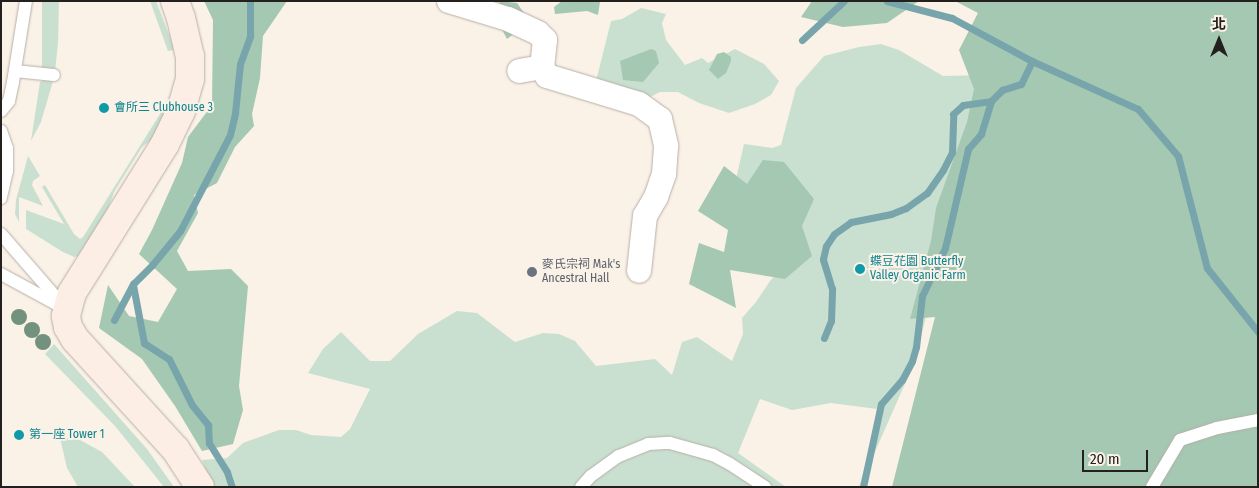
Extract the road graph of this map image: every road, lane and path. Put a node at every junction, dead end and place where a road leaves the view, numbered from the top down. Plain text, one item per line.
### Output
1 (26, 1) edge
2 (175, 1) edge
3 (449, 1) edge
4 (542, 67) junction
5 (519, 70) dead end
6 (15, 71) junction
7 (54, 75) dead end
8 (1, 111) edge
9 (1, 131) edge
10 (1, 198) edge
11 (1, 234) edge
12 (639, 271) dead end
13 (1, 274) edge
14 (67, 310) junction
15 (1258, 420) edge
16 (200, 487) edge
17 (581, 487) edge
18 (765, 487) edge
19 (1152, 487) edge

1 - 6 lane
2 - 14 street
3 - 4 street
4 - 5 street
4 - 12 street
6 - 7 lane
6 - 8 lane
9 - 10 lane
11 - 14 lane
13 - 14 lane
14 - 16 street
15 - 19 lane
17 - 18 lane

